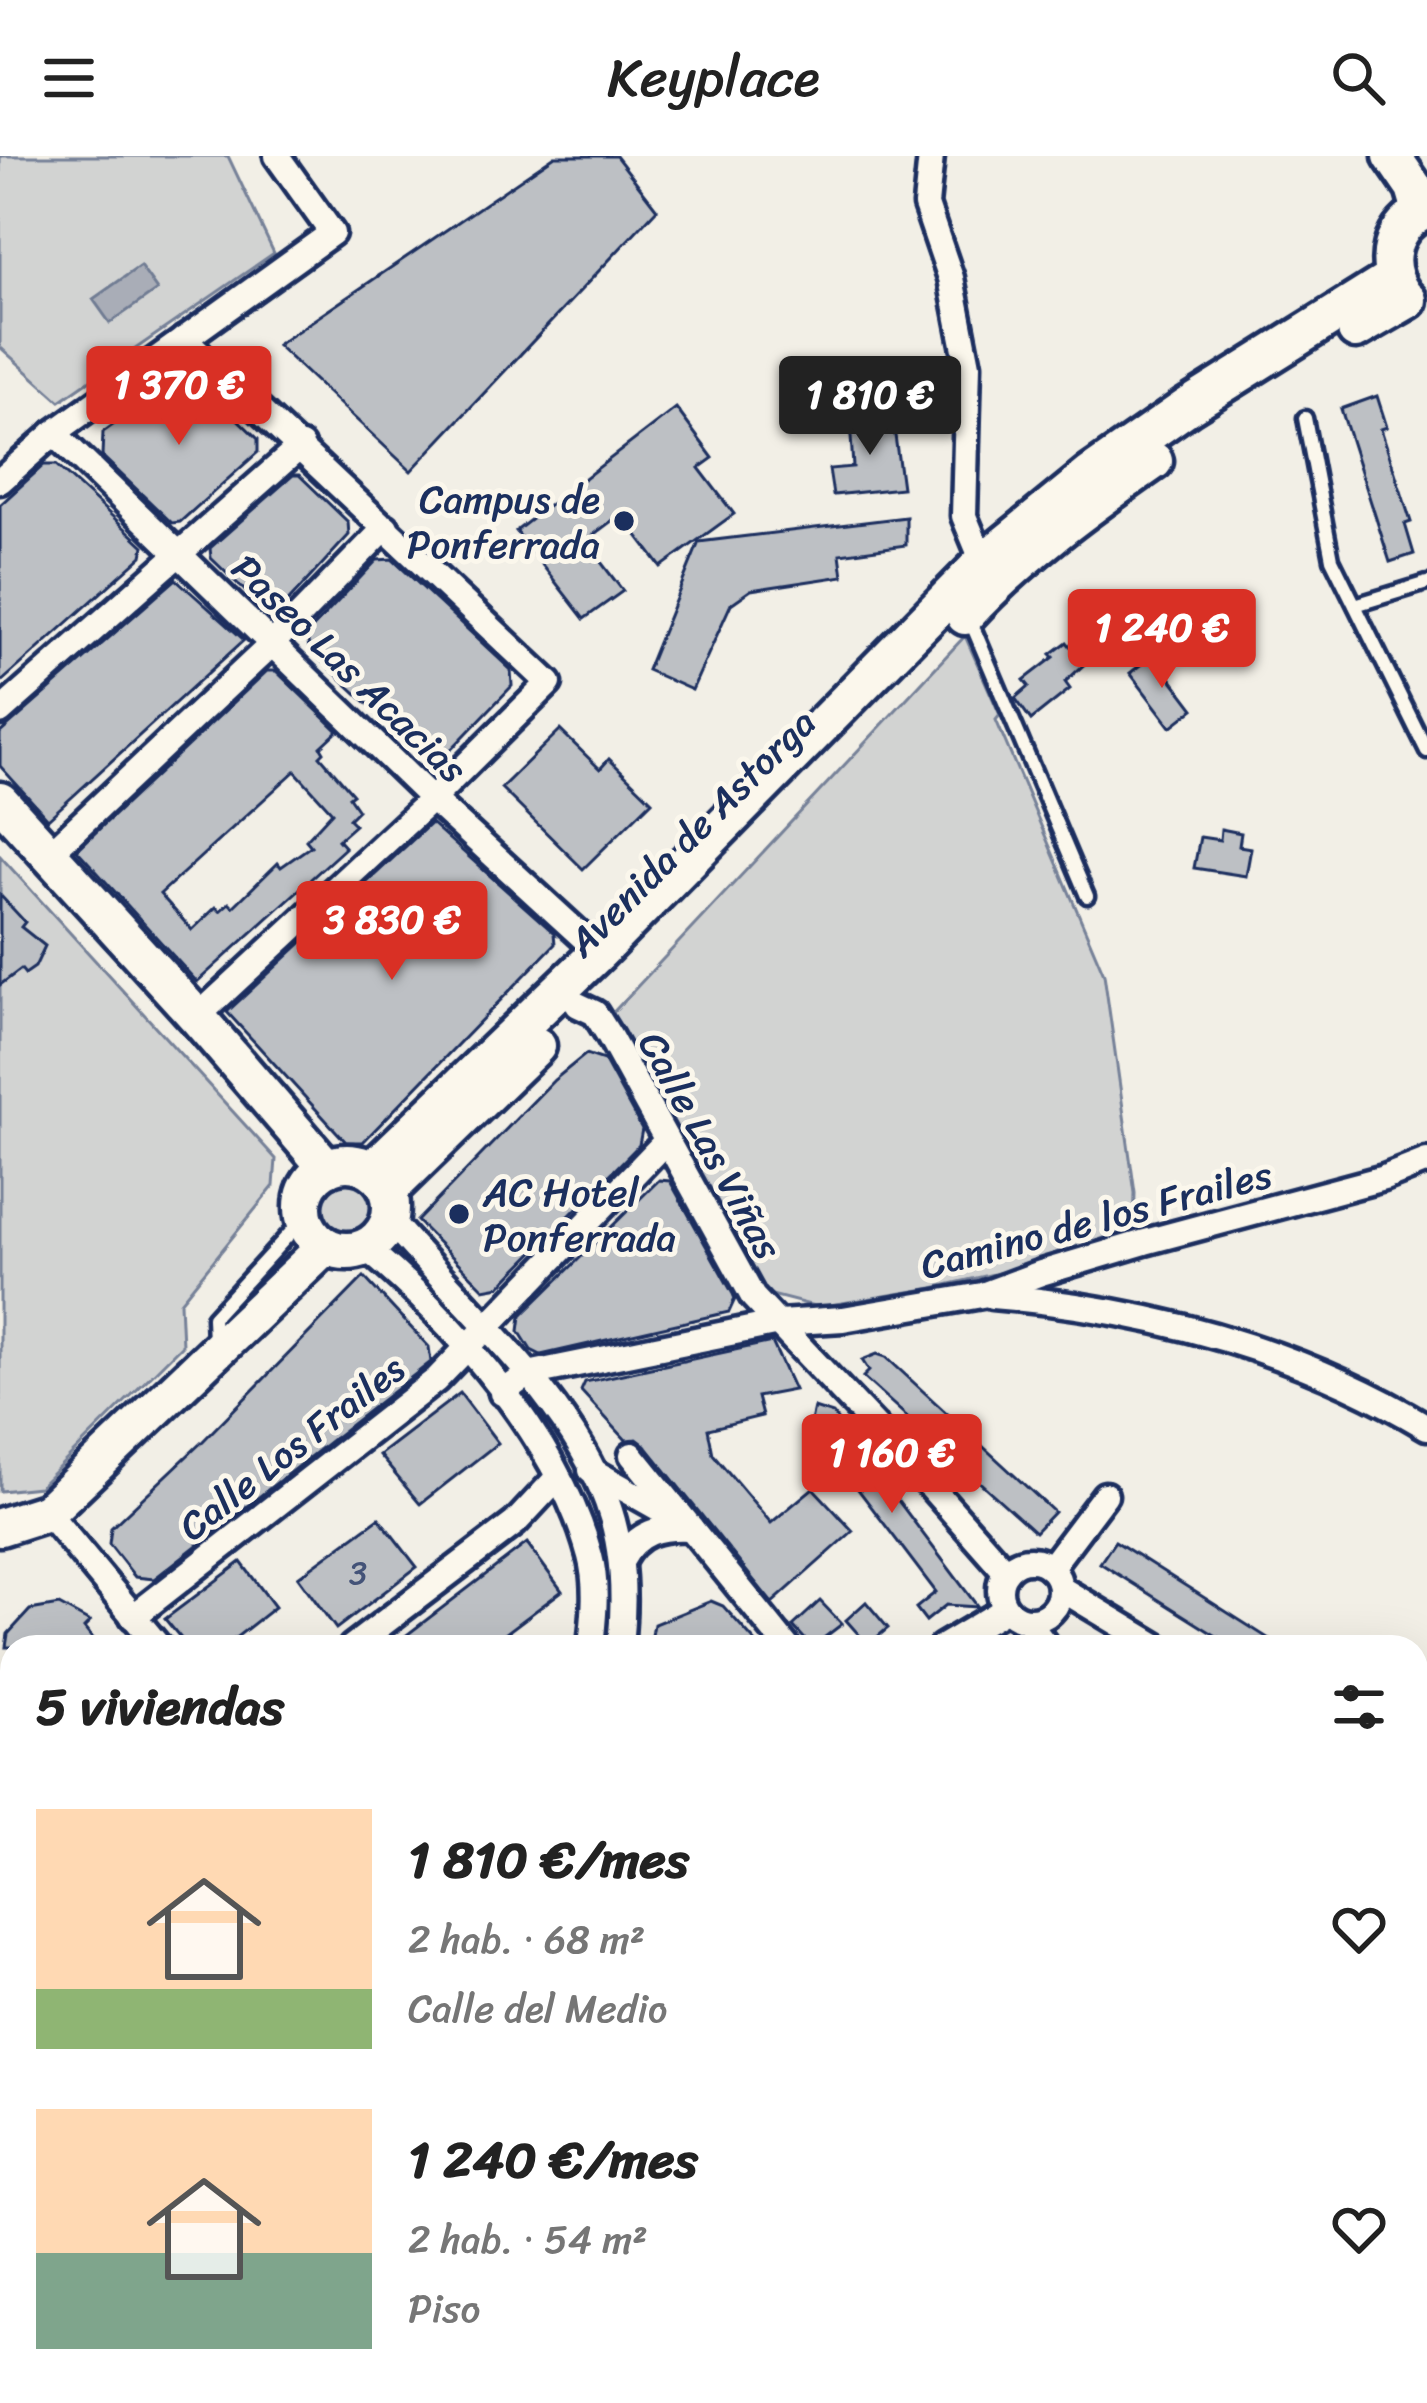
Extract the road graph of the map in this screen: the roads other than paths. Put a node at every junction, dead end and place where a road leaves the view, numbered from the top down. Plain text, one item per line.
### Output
1 (277, 156) edge
2 (931, 156) edge
3 (1392, 156) edge
4 (1424, 211) edge
5 (1409, 296) edge
6 (184, 339) junction
7 (1305, 418) dead end
8 (54, 434) junction
9 (301, 446) junction
10 (0, 481) edge
11 (386, 527) junction
12 (181, 555) junction
13 (992, 572) junction
14 (1427, 583) edge
15 (1355, 605) junction
16 (968, 613) junction
17 (272, 644) junction
18 (0, 712) edge
19 (1427, 751) edge
20 (432, 799) junction
21 (0, 801) edge
22 (50, 853) junction
23 (1087, 896) dead end
24 (599, 952) junction
25 (578, 1005) junction
26 (196, 1017) junction
27 (664, 1142) junction
28 (1427, 1161) edge
29 (327, 1168) junction
30 (383, 1193) junction
31 (315, 1234) junction
32 (366, 1248) junction
33 (982, 1295) junction
34 (779, 1323) junction
35 (485, 1325) junction
36 (465, 1346) junction
37 (214, 1354) junction
38 (527, 1374) junction
39 (502, 1393) junction
40 (1427, 1427) edge
41 (632, 1455) dead end
42 (591, 1470) junction
43 (558, 1477) junction
44 (1105, 1495) dead end
45 (15, 1524) edge
46 (691, 1528) junction
47 (622, 1560) junction
48 (1006, 1572) junction
49 (1055, 1578) junction
50 (1016, 1615) junction
51 (133, 1617) junction
52 (149, 1635) edge
53 (368, 1635) edge
54 (592, 1635) edge
55 (620, 1635) edge
56 (777, 1635) edge
57 (970, 1635) edge
58 (1035, 1635) edge
59 (1140, 1635) edge

1 - 6 street
2 - 13 street
3 - 4 main road
4 - 5 main road
5 - 13 main road
6 - 8 street
6 - 9 street
7 - 15 lane
8 - 10 street
8 - 12 street, Paseo Las Acacias
9 - 11 street
9 - 12 street
11 - 17 street
11 - 20 street
12 - 17 street, Paseo Las Acacias
12 - 18 street
13 - 16 main road, Avenida de Astorga
13 - 24 main road, Avenida de Astorga
14 - 15 lane
15 - 19 lane
16 - 23 lane
16 - 25 main road, Avenida de Astorga
17 - 20 street, Paseo Las Acacias
17 - 22 street
20 - 24 street, Paseo Las Acacias
20 - 26 street
21 - 22 main road
22 - 26 main road
24 - 30 main road, Avenida de Astorga
25 - 27 street, Calle Las Viñas
25 - 30 main road, Avenida de Astorga
26 - 29 main road
27 - 34 street, Calle Las Viñas
27 - 35 street, Calle Los Frailes
28 - 33 street, Camino de los Frailes
29 - 30 main road
29 - 31 main road
30 - 32 main road
30 - 35 street
31 - 32 main road
31 - 37 main road
31 - 37 lane
32 - 36 street
33 - 34 street, Camino de los Frailes
33 - 40 street
34 - 38 street, Camino de los Frailes
34 - 48 street, Calle Las Viñas
35 - 36 street, Calle Los Frailes
35 - 38 street
36 - 39 street
36 - 51 street, Calle Los Frailes
37 - 45 main road
38 - 39 street
38 - 42 street
39 - 43 street
41 - 46 street
42 - 46 street
42 - 47 street
43 - 53 street
43 - 54 street
44 - 49 street
45 - 51 street
46 - 47 street
46 - 56 street
47 - 55 street
48 - 49 street
48 - 50 street
49 - 50 street
49 - 59 street
50 - 57 street
50 - 58 street
51 - 52 street

